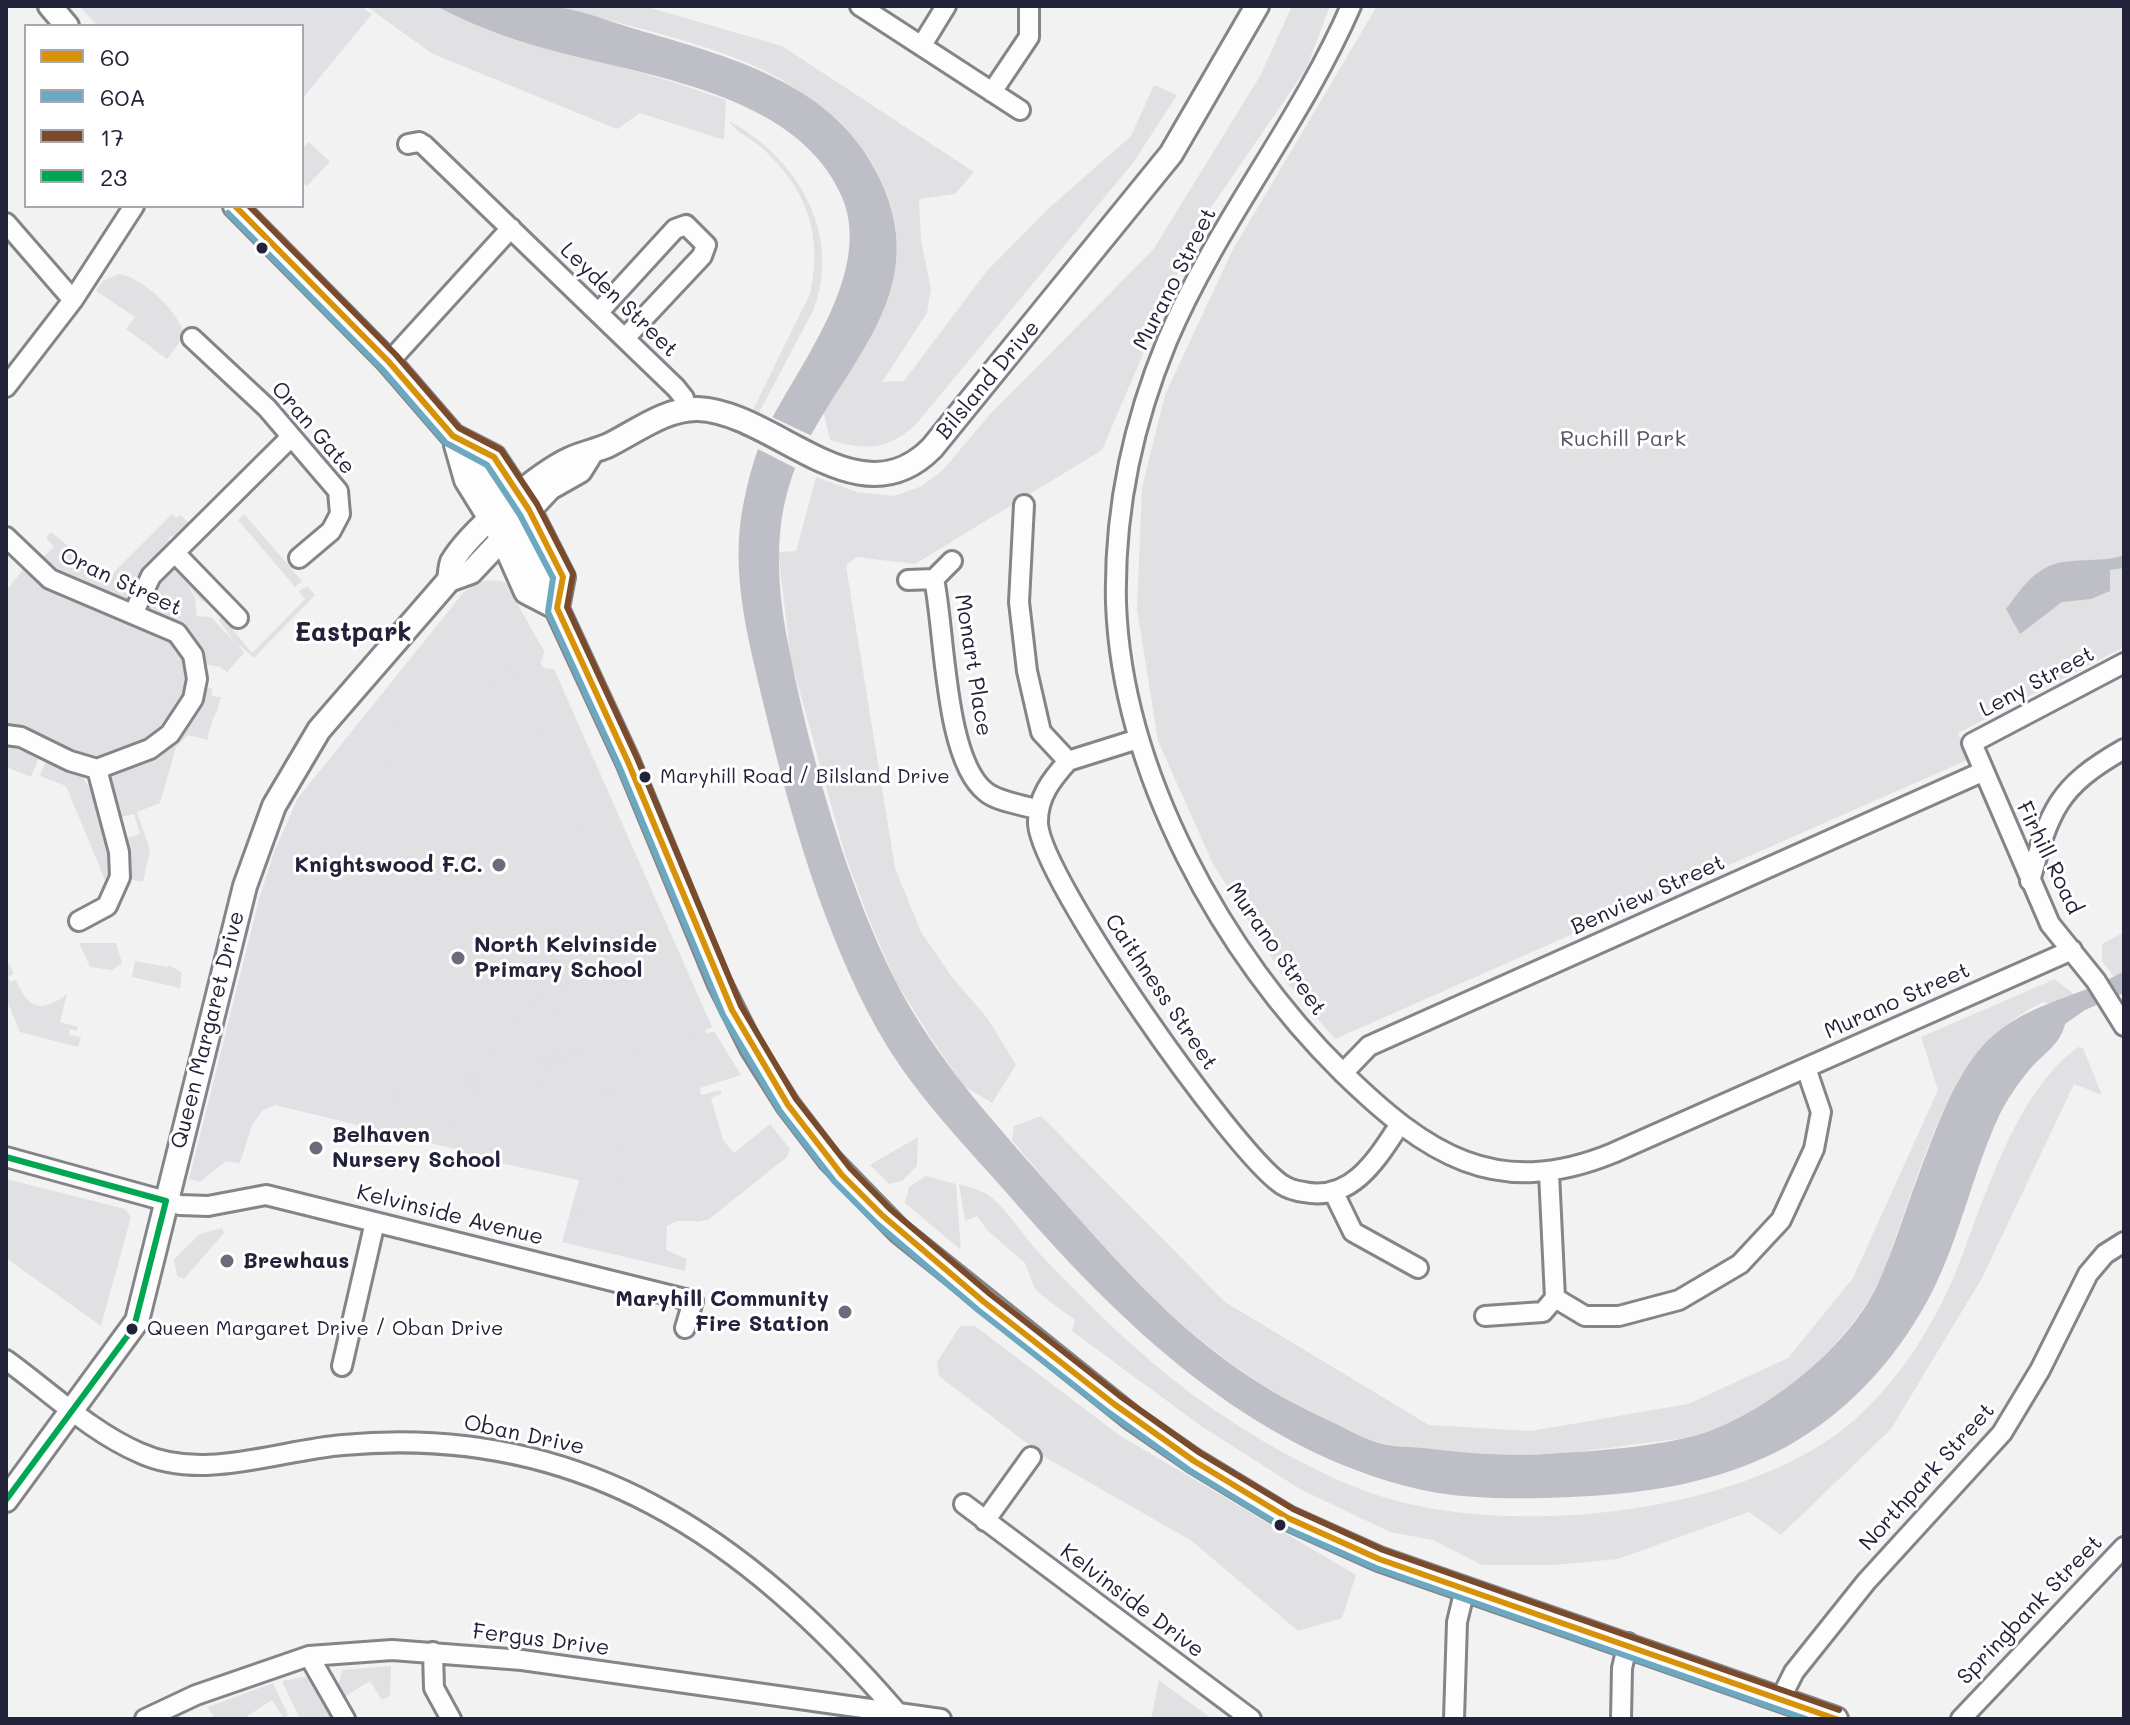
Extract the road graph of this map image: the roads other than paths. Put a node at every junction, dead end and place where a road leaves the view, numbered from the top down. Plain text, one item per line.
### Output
1 (50, 6) edge
2 (860, 6) edge
3 (946, 6) edge
4 (1029, 6) edge
5 (1257, 6) edge
6 (1351, 6) edge
7 (65, 24) edge
8 (922, 45) junction
9 (992, 92) junction
10 (1020, 110) dead end
11 (408, 144) dead end
12 (133, 208) edge
13 (237, 208) edge
14 (6, 223) edge
15 (511, 228) junction
16 (73, 300) junction
17 (598, 313) junction
18 (192, 338) dead end
19 (625, 338) junction
20 (389, 362) junction
21 (6, 387) edge
22 (686, 409) junction
23 (453, 436) junction
24 (290, 438) junction
25 (1024, 505) dead end
26 (510, 516) junction
27 (6, 537) edge
28 (1003, 542) dead end
29 (1022, 544) junction
30 (176, 554) junction
31 (299, 558) dead end
32 (952, 561) dead end
33 (934, 579) junction
34 (908, 580) dead end
35 (557, 608) junction
36 (134, 612) junction
37 (238, 618) dead end
38 (2124, 663) edge
39 (6, 735) edge
40 (1138, 739) junction
41 (1972, 743) joint
42 (2124, 749) edge
43 (1068, 761) junction
44 (97, 769) junction
45 (1982, 772) junction
46 (1039, 810) junction
47 (2030, 881) junction
48 (79, 921) dead end
49 (2072, 950) junction
50 (2119, 1017) edge
51 (1806, 1068) junction
52 (1343, 1073) junction
53 (1400, 1124) junction
54 (6, 1157) edge
55 (1549, 1173) junction
56 (1333, 1191) junction
57 (166, 1201) junction
58 (375, 1222) junction
59 (2124, 1242) edge
60 (1418, 1268) dead end
61 (1555, 1298) junction
62 (1485, 1316) dead end
63 (685, 1328) dead end
64 (6, 1360) edge
65 (342, 1366) dead end
66 (72, 1410) junction
67 (1031, 1457) dead end
68 (6, 1500) edge
69 (964, 1504) dead end
70 (985, 1521) junction
71 (2124, 1547) edge
72 (1465, 1589) junction
73 (1628, 1643) junction
74 (433, 1652) junction
75 (309, 1656) junction
76 (1781, 1698) junction
77 (896, 1711) junction
78 (1966, 1713) edge
79 (145, 1719) edge
80 (345, 1719) edge
81 (451, 1719) edge
82 (941, 1719) edge
83 (1251, 1719) edge
84 (1454, 1719) edge
85 (1621, 1719) edge
86 (1836, 1719) edge

1 - 7 main road
2 - 8 street
3 - 8 street
4 - 9 street
5 - 22 main road, Bilsland Drive
6 - 40 street, Murano Street
8 - 9 street
9 - 10 street
11 - 15 street, Leyden Street
12 - 16 street
13 - 20 main road
14 - 16 street
15 - 17 street, Leyden Street
15 - 20 street
16 - 21 street
17 - 19 street, Leyden Street
17 - 19 street
18 - 24 street, Oran Gate
19 - 22 street, Leyden Street
20 - 23 main road
22 - 26 main road
23 - 26 main road
23 - 26 main road
24 - 30 street
24 - 31 street, Oran Gate
25 - 29 street
26 - 35 main road
26 - 35 main road
26 - 57 main road, Queen Margaret Drive
27 - 36 street, Oran Street
28 - 29 street
29 - 43 street
30 - 36 street
30 - 37 street
32 - 33 street, Monart Place
33 - 34 street, Monart Place
33 - 46 street, Monart Place
35 - 72 main road
36 - 44 street, Oran Street
38 - 41 street, Leny Street
39 - 44 street
40 - 43 street
40 - 52 street, Murano Street
41 - 45 street, Firhill Road
42 - 47 street
43 - 46 street
44 - 48 street
45 - 47 street, Firhill Road
45 - 52 street, Benview Street
46 - 56 street, Caithness Street
47 - 49 street, Firhill Road
49 - 50 street, Firhill Road
49 - 51 street, Murano Street
51 - 55 street, Murano Street
51 - 61 street
52 - 53 street, Murano Street
53 - 55 street, Murano Street
53 - 56 street
54 - 57 street, Kelvinside Avenue
55 - 61 street
56 - 60 street
57 - 58 street, Kelvinside Avenue
57 - 66 main road, Queen Margaret Drive
58 - 63 street, Kelvinside Avenue
58 - 65 street
59 - 76 street, Northpark Street
61 - 62 street
64 - 66 street, Oban Drive
66 - 68 main road, Queen Margaret Drive
66 - 77 street, Oban Drive
67 - 70 street
69 - 70 street, Kelvinside Drive
70 - 83 street, Kelvinside Drive
71 - 78 street, Springbank Street
72 - 73 main road
72 - 84 street
73 - 76 main road
73 - 85 street
74 - 75 street, Fergus Drive
74 - 77 street, Fergus Drive
74 - 81 street
75 - 79 street, Fergus Drive
75 - 80 street
76 - 86 main road
77 - 82 street, Fergus Drive

